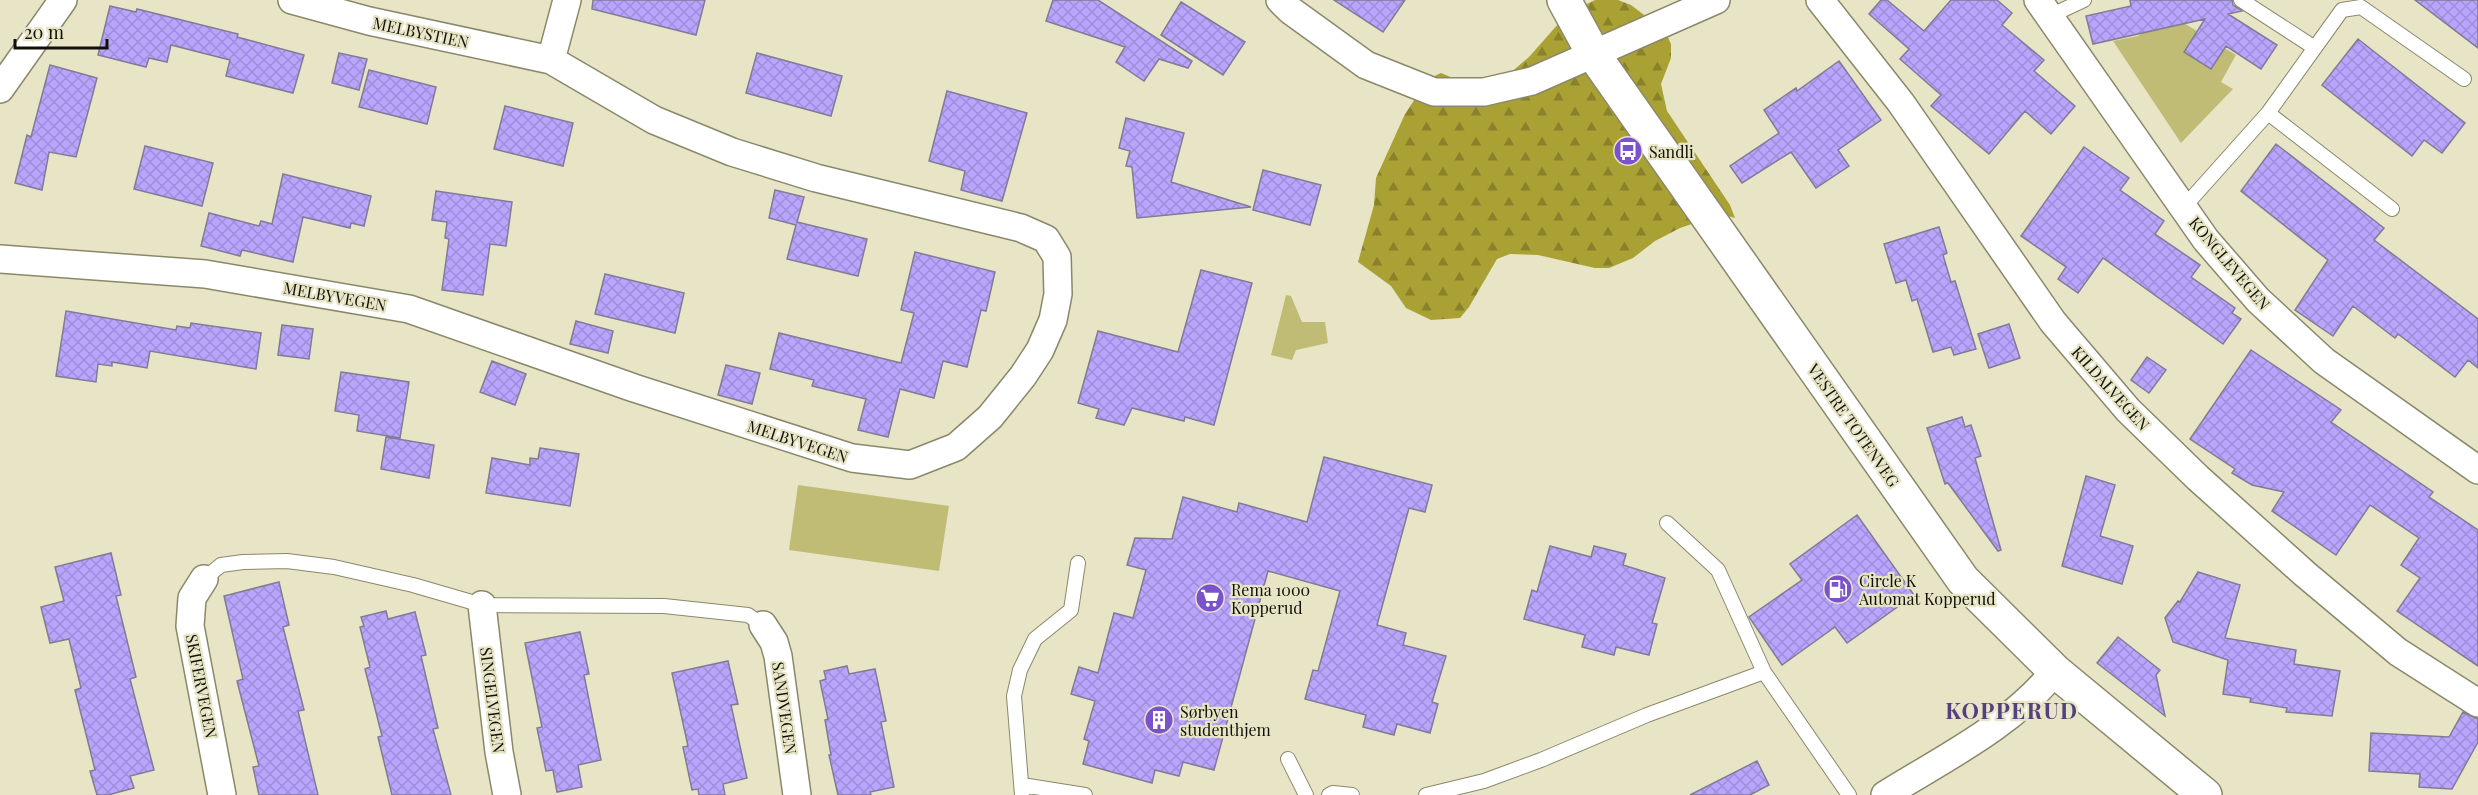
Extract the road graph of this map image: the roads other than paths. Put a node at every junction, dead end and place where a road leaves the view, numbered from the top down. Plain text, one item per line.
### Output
1 (63, 0) edge
2 (292, 0) edge
3 (567, 0) edge
4 (1281, 0) edge
5 (1564, 0) edge
6 (1716, 0) edge
7 (1820, 0) edge
8 (2085, 0) edge
9 (2241, 0) edge
10 (2044, 8) edge
11 (2315, 48) junction
12 (1594, 55) junction
13 (551, 60) junction
14 (2464, 79) dead end
15 (0, 89) edge
16 (2268, 113) junction
17 (2184, 207) junction
18 (2392, 208) dead end
19 (0, 259) edge
20 (2478, 470) edge
21 (1667, 523) dead end
22 (1078, 563) dead end
23 (204, 579) joint
24 (482, 605) junction
25 (763, 625) joint
26 (2055, 670) junction
27 (1764, 672) junction
28 (2478, 703) edge
29 (1288, 759) dead end
30 (1022, 790) edge
31 (1902, 791) edge
32 (222, 795) edge
33 (507, 795) edge
34 (797, 795) edge
35 (1085, 795) edge
36 (1306, 795) edge
37 (1329, 795) edge
38 (1352, 795) edge
39 (1426, 795) edge
40 (1848, 795) edge
41 (2205, 795) edge

1 - 15 street
2 - 13 street, MELBYSTIEN
3 - 13 street
4 - 12 street
5 - 12 main road, VESTRE TOTENVEG
6 - 12 street
7 - 28 street, KILDALVEGEN
8 - 10 lane
9 - 11 lane
10 - 17 street, KONGLEVEGEN
11 - 14 lane
11 - 16 lane
12 - 26 main road, VESTRE TOTENVEG
13 - 19 street, MELBYVEGEN
16 - 17 lane
16 - 18 lane
17 - 20 street, KONGLEVEGEN
21 - 27 lane
22 - 30 lane
23 - 24 lane
23 - 32 street, SKIFERVEGEN
24 - 25 lane
24 - 33 street, SINGELVEGEN
25 - 34 street, SANDVEGEN
26 - 31 street
26 - 41 main road, VESTRE TOTENVEG
27 - 39 lane
27 - 40 lane
29 - 36 lane
30 - 35 lane
37 - 38 lane

